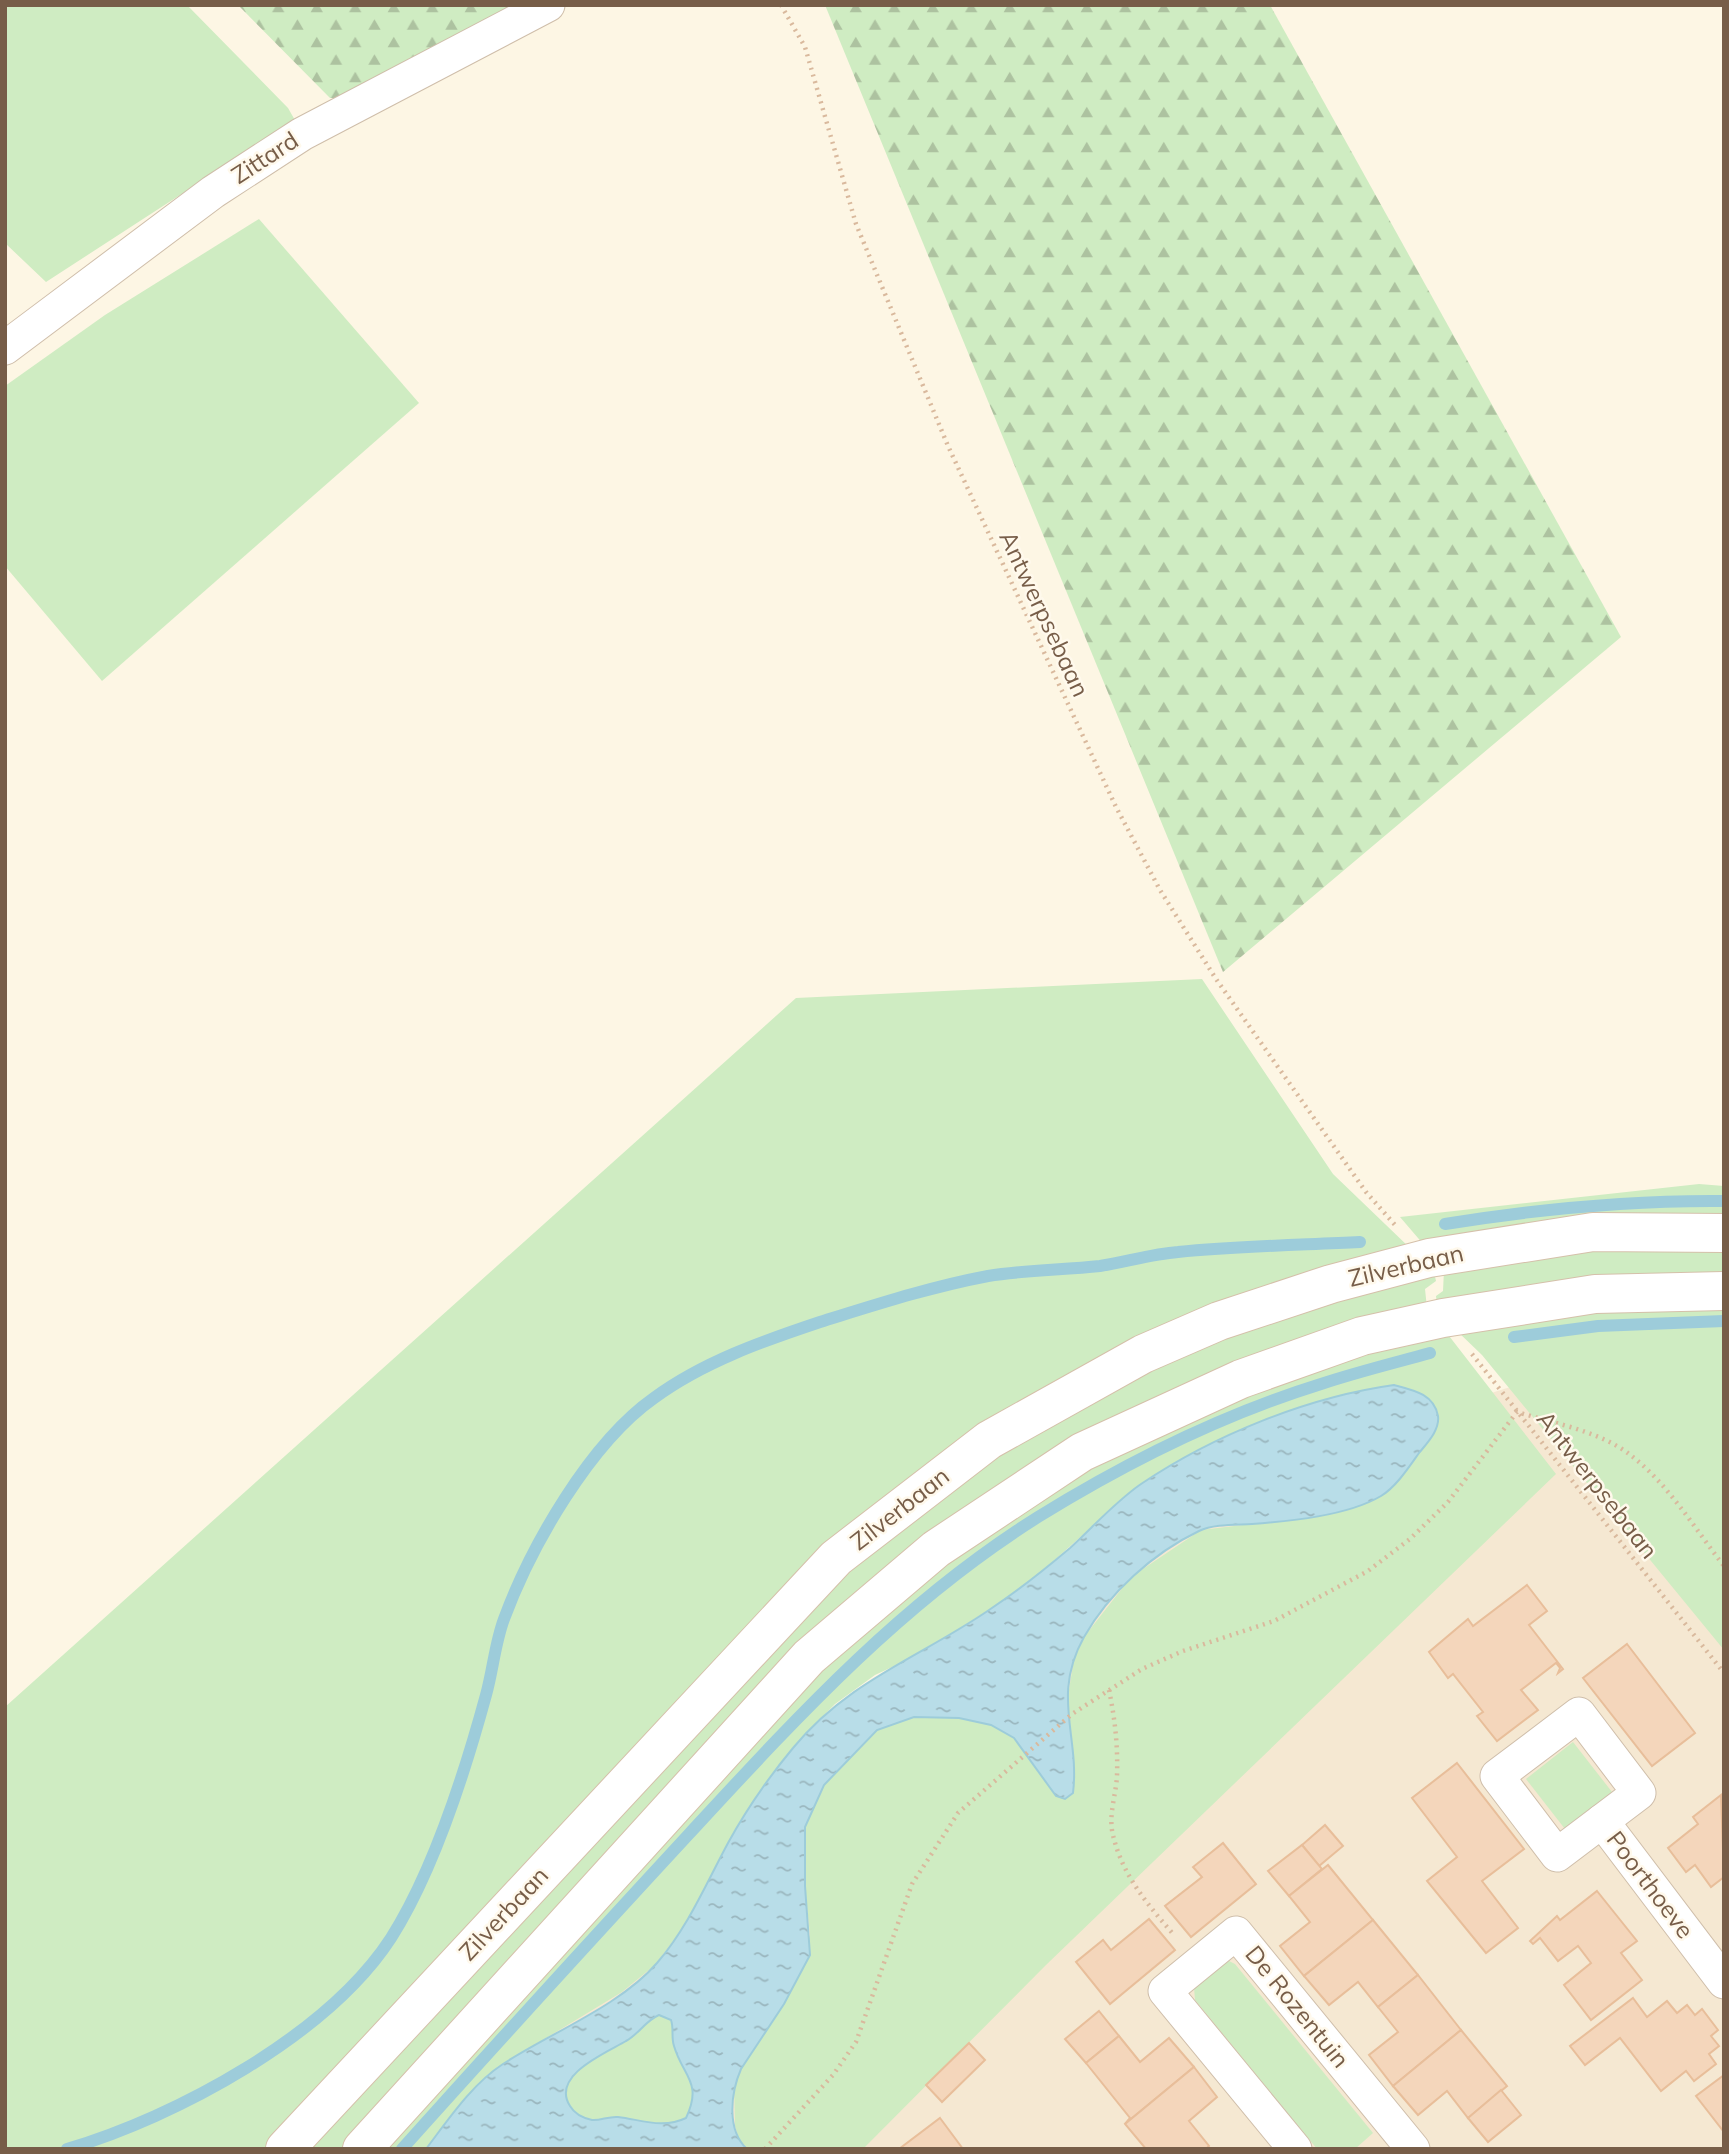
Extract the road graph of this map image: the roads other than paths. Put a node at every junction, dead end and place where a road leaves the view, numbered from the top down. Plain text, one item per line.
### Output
1 (548, 5) edge
2 (5, 348) edge
3 (1724, 1233) edge
4 (1724, 1291) edge
5 (1602, 1821) dead end
6 (1724, 1982) edge
7 (285, 2149) edge
8 (362, 2149) edge
9 (1294, 2149) edge
10 (1413, 2149) edge

1 - 2 street, Zittard
3 - 7 main road, Zilverbaan
4 - 8 main road
5 - 6 street, Poorthoeve
9 - 10 street, De Rozentuin

